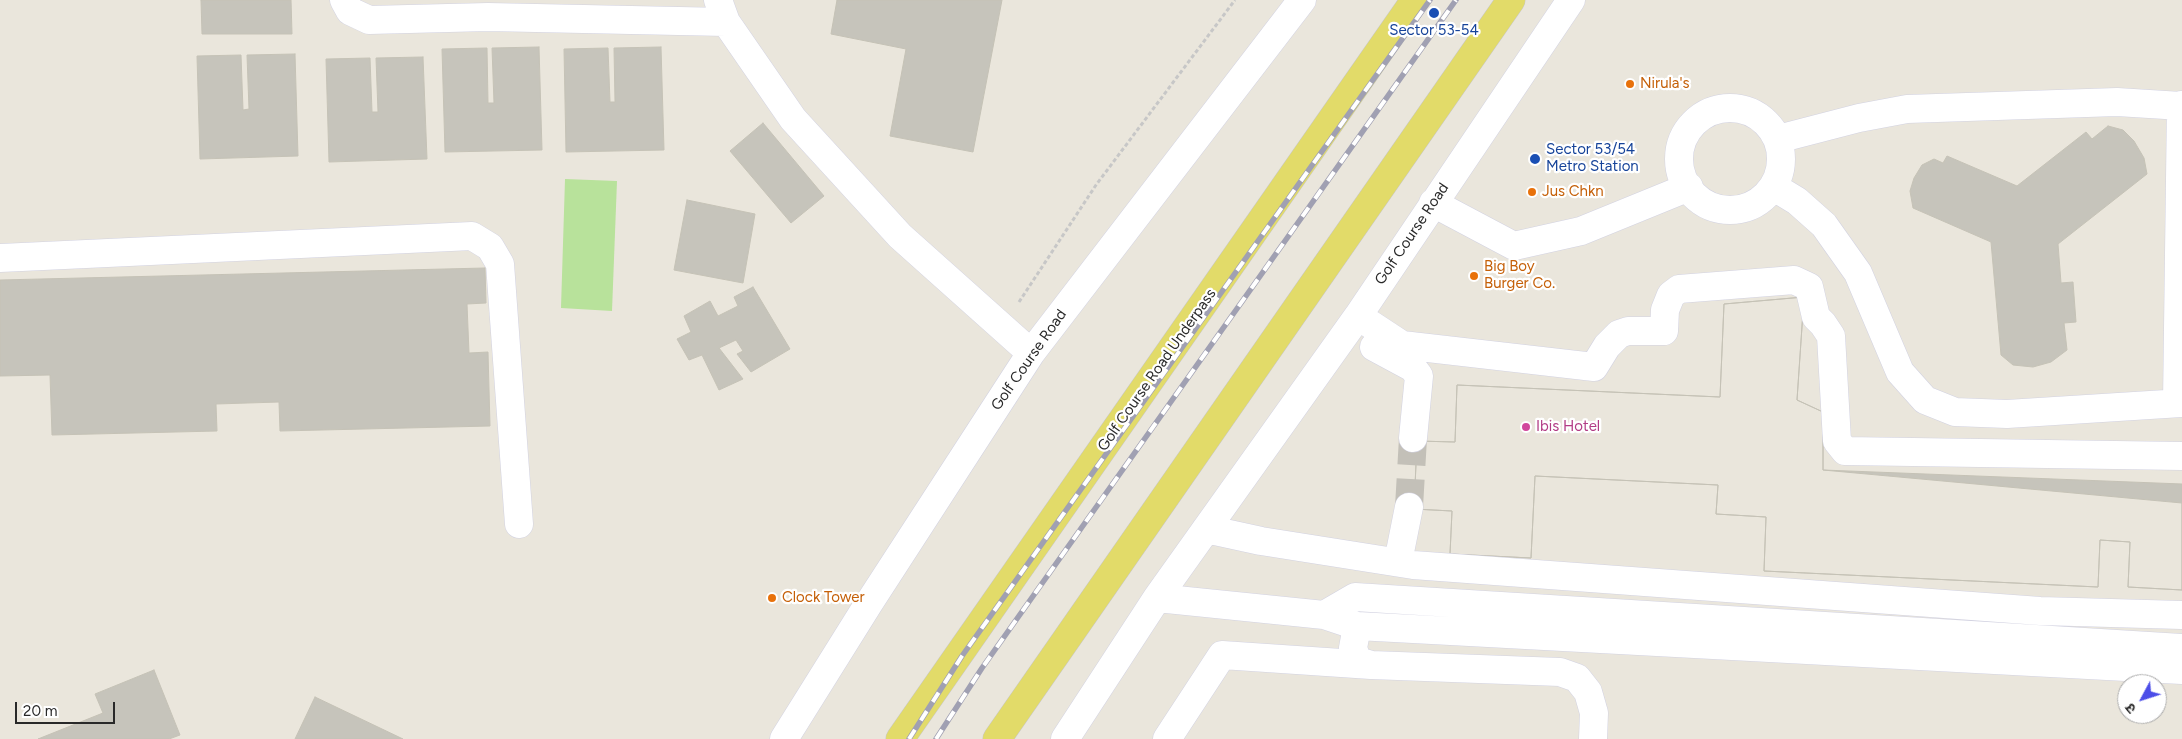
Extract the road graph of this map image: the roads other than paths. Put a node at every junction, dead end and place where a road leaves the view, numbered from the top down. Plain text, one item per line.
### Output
1 (344, 0) edge
2 (1302, 0) edge
3 (1415, 0) edge
4 (1512, 0) edge
5 (1571, 0) edge
6 (488, 8) edge
7 (722, 11) edge
8 (2182, 106) edge
9 (1778, 139) junction
10 (1689, 187) junction
11 (1774, 187) junction
12 (1433, 203) junction
13 (0, 258) edge
14 (1352, 324) junction
15 (1031, 353) junction
16 (2179, 402) edge
17 (1413, 438) tunnel mouth
18 (2182, 456) edge
19 (1409, 507) tunnel mouth
20 (519, 524) dead end
21 (1206, 529) junction
22 (1398, 562) junction
23 (1157, 598) junction
24 (1324, 615) junction
25 (2182, 615) edge
26 (1357, 626) junction
27 (2182, 648) edge
28 (2098, 654) junction
29 (1371, 665) junction
30 (2182, 670) edge
31 (784, 739) edge
32 (900, 739) edge
33 (997, 739) edge
34 (1065, 739) edge
35 (1167, 739) edge
36 (1593, 739) edge

1 - 6 street
2 - 15 street, Golf Course Road
3 - 32 main road, Golf Course Road Underpass
4 - 33 main road
5 - 12 street, Golf Course Road
6 - 7 street
7 - 15 street
8 - 9 street
8 - 16 street
9 - 10 street
9 - 11 street
10 - 11 street
10 - 12 street
11 - 16 street
12 - 14 street, Golf Course Road
13 - 20 street
14 - 17 street
14 - 18 street
14 - 21 street, Golf Course Road
15 - 31 street, Golf Course Road
19 - 22 street
21 - 22 street
21 - 23 street, Golf Course Road
22 - 25 street
23 - 24 street
23 - 34 street, Golf Course Road
24 - 26 street
24 - 28 street
26 - 28 street
26 - 29 street
27 - 28 street
28 - 30 street
29 - 35 street
29 - 36 street

